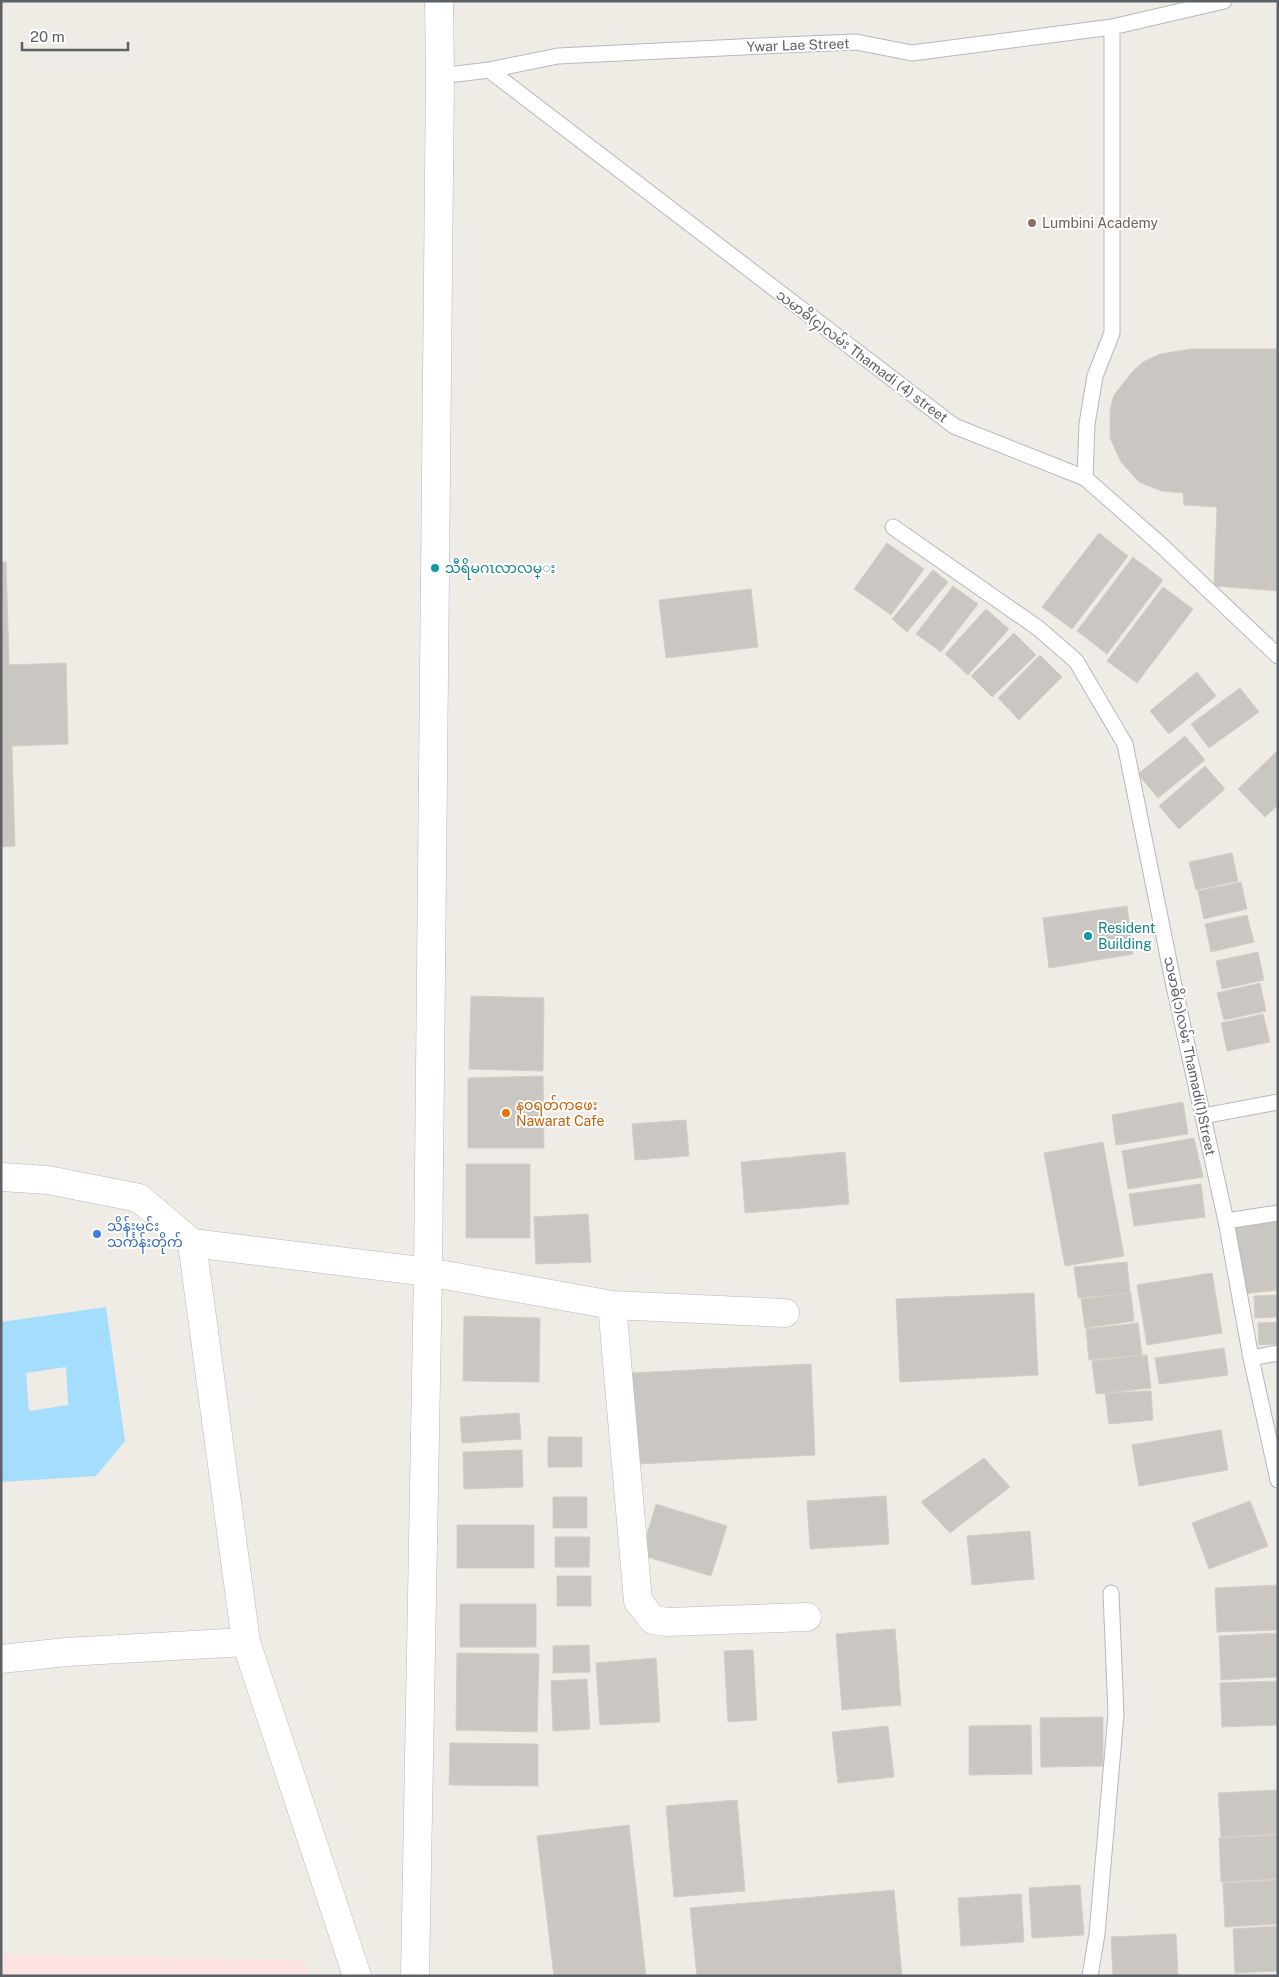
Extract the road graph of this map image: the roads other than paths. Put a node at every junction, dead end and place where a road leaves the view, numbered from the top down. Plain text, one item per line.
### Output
1 (439, 1) edge
2 (1224, 1) edge
3 (1112, 27) junction
4 (489, 70) junction
5 (440, 76) junction
6 (1085, 478) junction
7 (893, 527) dead end
8 (1278, 656) edge
9 (1278, 1102) edge
10 (1203, 1116) junction
11 (1, 1177) edge
12 (1278, 1213) edge
13 (1226, 1221) junction
14 (192, 1243) junction
15 (428, 1272) junction
16 (612, 1305) junction
17 (785, 1313) dead end
18 (1278, 1353) edge
19 (1251, 1358) junction
20 (1278, 1480) edge
21 (1111, 1593) dead end
22 (807, 1617) dead end
23 (246, 1642) junction
24 (1, 1659) edge
25 (357, 1976) edge
26 (415, 1976) edge
27 (1090, 1976) edge

1 - 5 street
2 - 3 lane, Ywar Lae Street
3 - 4 lane, Ywar Lae Street
3 - 6 lane
4 - 5 lane
4 - 6 lane, သမာဓိ(၄)လမ်း Thamadi (4) street
5 - 15 street
6 - 8 lane, သမာဓိ(၄)လမ်း Thamadi (4) street
7 - 10 lane, သမာဓိ(၁)လမ်း Thamadi(1)Street
9 - 10 lane
10 - 13 lane, သမာဓိ(၁)လမ်း Thamadi(1)Street
11 - 14 street
12 - 13 lane
13 - 19 lane, သမာဓိ(၁)လမ်း Thamadi(1)Street
14 - 15 street
14 - 23 street
15 - 16 street
15 - 26 street
16 - 17 street
16 - 22 street
18 - 19 lane
19 - 20 lane, သမာဓိ(၁)လမ်း Thamadi(1)Street
21 - 27 lane
23 - 24 street
23 - 25 street

